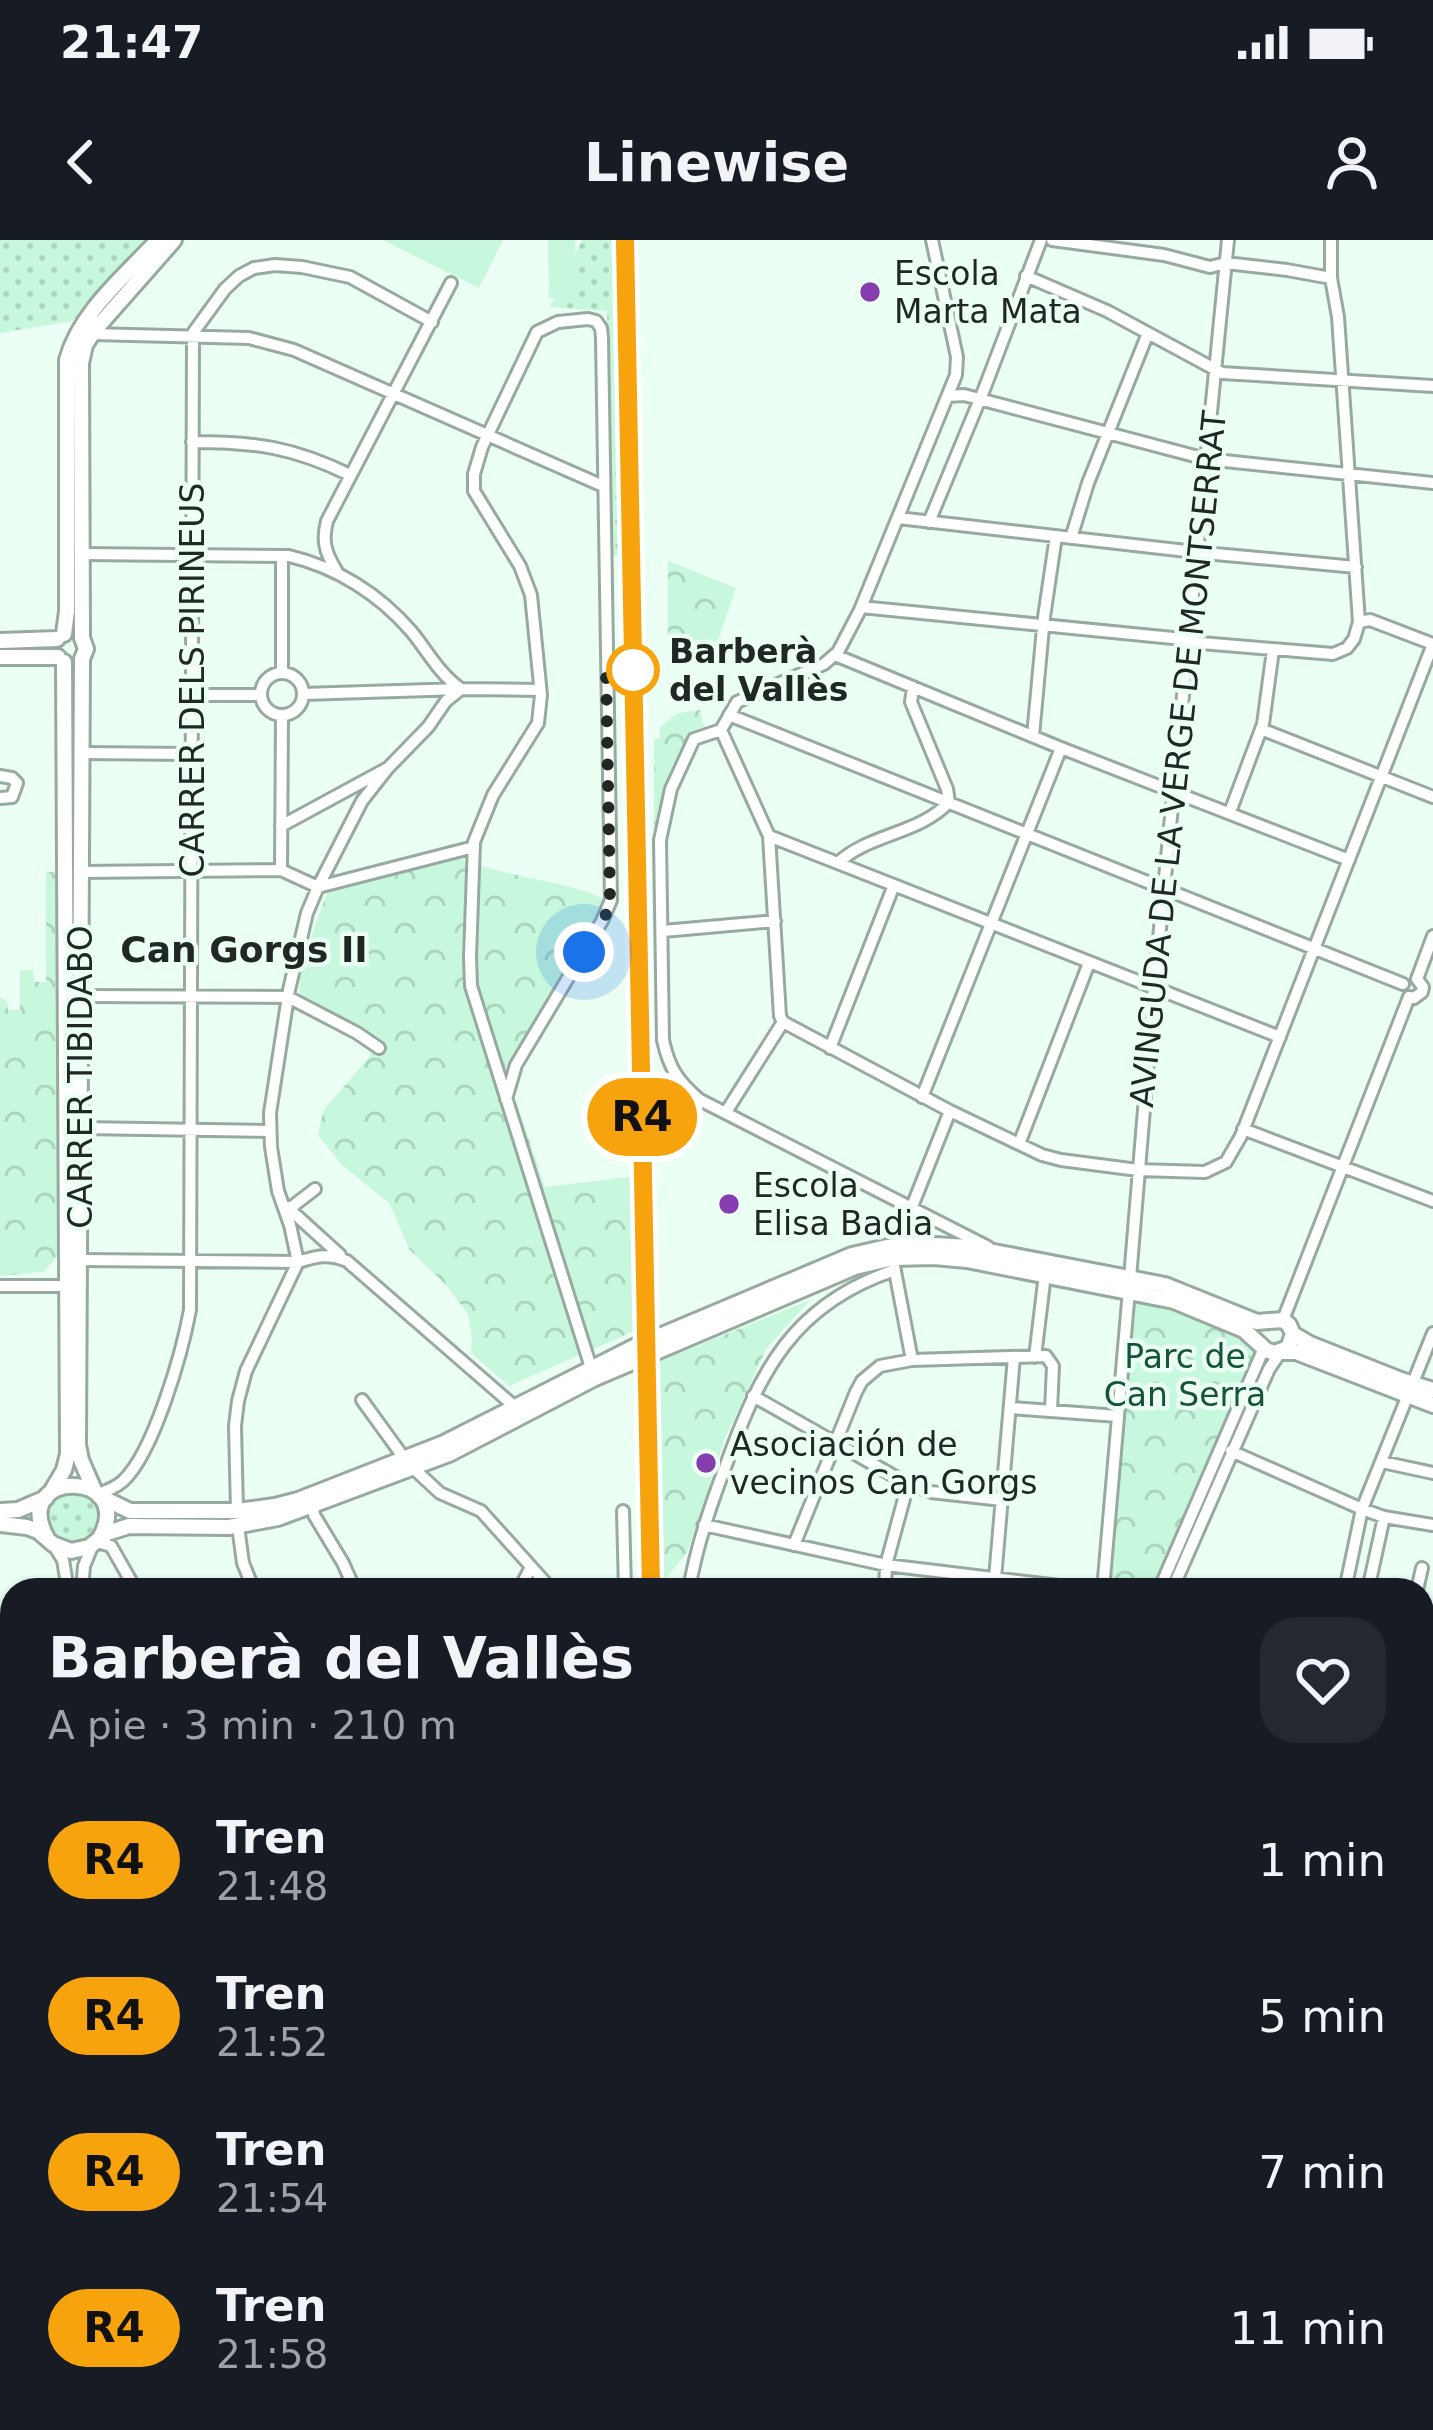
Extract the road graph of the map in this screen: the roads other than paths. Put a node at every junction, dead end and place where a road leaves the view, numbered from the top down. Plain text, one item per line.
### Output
1 (158, 240) edge
2 (174, 240) edge
3 (932, 240) edge
4 (1041, 240) edge
5 (1052, 240) edge
6 (1228, 240) edge
7 (1330, 240) edge
8 (1226, 263) junction
9 (1026, 276) junction
10 (1331, 278) junction
11 (451, 283) dead end
12 (432, 322) junction
13 (1148, 333) junction
14 (92, 334) junction
15 (193, 338) junction
16 (1215, 370) junction
17 (1343, 382) junction
18 (1433, 386) edge
19 (393, 392) junction
20 (948, 396) junction
21 (979, 399) junction
22 (1108, 433) junction
23 (489, 435) junction
24 (192, 442) junction
25 (1206, 459) junction
26 (1349, 474) junction
27 (350, 475) junction
28 (1433, 483) edge
29 (603, 486) junction
30 (898, 518) junction
31 (929, 522) junction
32 (1056, 536) junction
33 (1071, 538) junction
34 (1197, 552) junction
35 (80, 554) junction
36 (192, 555) junction
37 (282, 556) junction
38 (1355, 567) junction
39 (336, 572) junction
40 (861, 607) junction
41 (1359, 622) junction
42 (1043, 625) junction
43 (61, 636) junction
44 (82, 638) junction
45 (1188, 640) junction
46 (0, 641) edge
47 (1433, 644) edge
48 (1273, 650) junction
49 (835, 655) junction
50 (0, 657) edge
51 (82, 659) junction
52 (61, 660) junction
53 (282, 673) junction
54 (913, 687) junction
55 (461, 689) junction
56 (540, 690) junction
57 (192, 694) junction
58 (303, 694) junction
59 (261, 695) junction
60 (282, 715) junction
61 (729, 715) junction
62 (1261, 729) junction
63 (721, 730) junction
64 (1033, 736) junction
65 (1061, 748) junction
66 (80, 753) junction
67 (192, 754) junction
68 (388, 769) junction
69 (0, 776) edge
70 (1381, 776) junction
71 (1173, 790) junction
72 (1433, 797) edge
73 (0, 798) edge
74 (949, 802) junction
75 (1230, 812) junction
76 (281, 826) junction
77 (1027, 834) junction
78 (770, 836) junction
79 (474, 847) junction
80 (1348, 860) junction
81 (838, 863) junction
82 (280, 870) junction
83 (193, 871) junction
84 (80, 872) junction
85 (894, 886) junction
86 (318, 887) junction
87 (1164, 889) junction
88 (775, 921) junction
89 (992, 924) junction
90 (663, 932) junction
91 (1433, 936) edge
92 (1315, 949) junction
93 (1089, 963) junction
94 (1417, 979) junction
95 (1403, 984) junction
96 (1154, 989) junction
97 (73, 996) junction
98 (190, 996) junction
99 (288, 997) junction
100 (1409, 998) junction
101 (783, 1022) junction
102 (1280, 1037) junction
103 (379, 1048) dead end
104 (830, 1048) junction
105 (492, 1053) junction
106 (520, 1059) junction
107 (922, 1097) junction
108 (506, 1099) junction
109 (950, 1111) junction
110 (726, 1112) junction
111 (81, 1128) junction
112 (1244, 1129) junction
113 (190, 1130) junction
114 (270, 1131) junction
115 (1019, 1144) junction
116 (1343, 1166) junction
117 (1138, 1170) junction
118 (315, 1189) dead end
119 (279, 1195) junction
120 (1433, 1201) edge
121 (913, 1208) junction
122 (289, 1209) junction
123 (1002, 1254) junction
124 (895, 1257) junction
125 (80, 1260) junction
126 (347, 1261) junction
127 (298, 1262) junction
128 (192, 1263) junction
129 (1045, 1274) junction
130 (1130, 1284) junction
131 (0, 1286) edge
132 (73, 1286) junction
133 (1276, 1320) junction
134 (1293, 1334) junction
135 (1433, 1334) edge
136 (1262, 1346) junction
137 (1281, 1352) junction
138 (1036, 1357) junction
139 (1014, 1358) junction
140 (912, 1360) junction
141 (592, 1372) junction
142 (1411, 1390) junction
143 (1433, 1390) edge
144 (753, 1396) junction
145 (362, 1400) dead end
146 (1433, 1405) edge
147 (514, 1406) junction
148 (1011, 1408) junction
149 (1051, 1411) junction
150 (1118, 1416) junction
151 (836, 1442) junction
152 (1228, 1450) junction
153 (1382, 1462) junction
154 (409, 1463) junction
155 (1433, 1473) edge
156 (908, 1484) junction
157 (97, 1494) junction
158 (48, 1495) junction
159 (1002, 1500) junction
160 (313, 1507) junction
161 (1362, 1509) junction
162 (0, 1511) edge
163 (623, 1511) dead end
164 (1384, 1517) junction
165 (237, 1518) junction
166 (0, 1524) edge
167 (704, 1525) junction
168 (1433, 1526) edge
169 (50, 1541) junction
170 (97, 1542) junction
171 (794, 1545) junction
172 (886, 1565) junction
173 (531, 1567) junction
174 (1422, 1568) dead end
175 (66, 1578) edge
176 (83, 1578) edge
177 (129, 1578) edge
178 (250, 1578) edge
179 (350, 1578) edge
180 (525, 1578) edge
181 (541, 1578) edge
182 (625, 1578) edge
183 (690, 1578) edge
184 (886, 1578) edge
185 (960, 1578) edge
186 (995, 1578) edge
187 (1104, 1578) edge
188 (1166, 1578) edge
189 (1177, 1578) edge
190 (1348, 1578) edge
191 (1371, 1578) edge
192 (1420, 1578) edge

1 - 43 street
2 - 14 street
3 - 20 street
4 - 9 street
5 - 8 street
6 - 8 street, AVINGUDA DE LA VERGE DE MONTSERRAT
7 - 10 street
8 - 10 street
8 - 16 street, AVINGUDA DE LA VERGE DE MONTSERRAT
9 - 13 street
9 - 21 street
10 - 17 street
11 - 12 street
12 - 15 street
12 - 19 street
13 - 16 street
13 - 22 street
14 - 15 street
14 - 35 street
15 - 19 street
15 - 24 street, CARRER DELS PIRINEUS
16 - 17 street
16 - 25 street, AVINGUDA DE LA VERGE DE MONTSERRAT
17 - 18 street
17 - 26 street
19 - 23 street
19 - 27 street
20 - 21 street
20 - 30 street
21 - 22 street
21 - 31 street
22 - 25 street
22 - 33 street
23 - 29 street
23 - 29 street
23 - 56 street
24 - 27 street
24 - 36 street, CARRER DELS PIRINEUS
25 - 26 street
25 - 34 street, AVINGUDA DE LA VERGE DE MONTSERRAT
26 - 28 street
26 - 38 street
27 - 39 street
29 - 106 street
30 - 31 street
30 - 40 street
31 - 32 street
32 - 33 street
32 - 42 street
33 - 34 street
34 - 38 street
34 - 45 street, AVINGUDA DE LA VERGE DE MONTSERRAT
35 - 36 street
35 - 44 street
36 - 37 street
36 - 57 street, CARRER DELS PIRINEUS
37 - 39 street
37 - 53 street
38 - 41 street
39 - 55 street
40 - 42 street
40 - 49 street
41 - 47 street
41 - 48 street
42 - 45 street
42 - 64 street
43 - 44 street
43 - 46 street
43 - 52 street
44 - 51 street
45 - 48 street
45 - 71 street, AVINGUDA DE LA VERGE DE MONTSERRAT
47 - 70 street
48 - 62 street
49 - 54 street
49 - 61 street
50 - 52 street
51 - 52 street
51 - 66 street, CARRER TIBIDABO
52 - 97 street
53 - 58 street
53 - 59 street
54 - 64 street
54 - 74 street
55 - 56 street
55 - 58 street
55 - 68 street
56 - 79 street
57 - 59 street
57 - 67 street, CARRER DELS PIRINEUS
58 - 60 street
59 - 60 street
60 - 76 street
61 - 63 street
61 - 74 street
62 - 70 street
62 - 75 street
63 - 78 street
63 - 90 street
64 - 65 street
65 - 71 street
65 - 77 street
66 - 67 street
66 - 84 street, CARRER TIBIDABO
67 - 83 street, CARRER DELS PIRINEUS
68 - 76 street
68 - 86 street
69 - 73 street
70 - 72 street
70 - 80 street
71 - 75 street
71 - 87 street, AVINGUDA DE LA VERGE DE MONTSERRAT
74 - 77 street
74 - 81 street
75 - 80 street
76 - 82 street
77 - 87 street
77 - 89 street
78 - 81 street
78 - 88 street
79 - 86 street
79 - 105 street
80 - 92 street
81 - 85 street
82 - 83 street
82 - 86 street
83 - 84 street
83 - 98 street, CARRER DELS PIRINEUS
84 - 97 street, CARRER TIBIDABO
85 - 89 street
85 - 104 street
86 - 99 street
87 - 92 street
87 - 96 street, AVINGUDA DE LA VERGE DE MONTSERRAT
88 - 90 street
88 - 101 street
89 - 93 street
89 - 107 street
90 - 110 street
91 - 94 street
92 - 95 street
92 - 102 street
93 - 96 street
93 - 115 street
94 - 95 street
94 - 100 street
95 - 100 street
96 - 102 street
96 - 117 street, AVINGUDA DE LA VERGE DE MONTSERRAT
97 - 98 street
97 - 111 street, CARRER TIBIDABO
97 - 132 street
98 - 99 street
98 - 113 street, CARRER DELS PIRINEUS
99 - 103 street
99 - 114 street
100 - 116 street
101 - 104 street
101 - 110 street
102 - 112 street
104 - 107 street
105 - 106 street
105 - 108 street
106 - 108 street
107 - 109 street
108 - 141 street
109 - 115 street
109 - 121 street
110 - 121 street
111 - 113 street
111 - 125 street, CARRER TIBIDABO
112 - 116 street
112 - 117 street
113 - 114 street
113 - 128 street, CARRER DELS PIRINEUS
114 - 119 street
115 - 117 street
116 - 120 street
116 - 133 street
117 - 130 street, AVINGUDA DE LA VERGE DE MONTSERRAT
118 - 122 street
119 - 122 street
119 - 127 street
121 - 123 street
121 - 124 street
122 - 126 street
123 - 124 street
123 - 130 street
124 - 129 street
124 - 140 street
124 - 141 street
124 - 144 street
125 - 128 street
125 - 132 street, CARRER TIBIDABO
126 - 127 street
126 - 147 street
127 - 128 street
127 - 165 street
128 - 157 street, CARRER DELS PIRINEUS
129 - 130 street
129 - 138 street
130 - 133 street
130 - 136 street
130 - 150 street, AVINGUDA DE LA VERGE DE MONTSERRAT
131 - 132 street
132 - 157 street, CARRER TIBIDABO
132 - 158 street
133 - 134 street
133 - 136 street
134 - 137 street
134 - 142 street
135 - 142 street
136 - 137 street
136 - 152 street
137 - 142 street
137 - 152 street
138 - 139 street
138 - 149 street
139 - 140 street
139 - 148 street
140 - 151 street
141 - 147 street
141 - 154 street
142 - 143 street
142 - 146 street
142 - 153 street
144 - 151 street
144 - 167 street
145 - 154 street
147 - 154 street
148 - 149 street
148 - 159 street
149 - 150 street
150 - 187 street, AVINGUDA DE LA VERGE DE MONTSERRAT
151 - 156 street
151 - 171 street
152 - 161 street
152 - 188 street
152 - 189 street
153 - 155 street
153 - 161 street
154 - 160 street
154 - 165 street
154 - 173 street
156 - 159 street
156 - 172 street
157 - 158 street
157 - 165 street
157 - 170 street
158 - 162 street
158 - 169 street
159 - 186 street
160 - 165 street
160 - 179 street
161 - 164 street
161 - 190 street
163 - 182 street
164 - 168 street
164 - 191 street
165 - 170 street
165 - 178 street
166 - 169 street
167 - 171 street
167 - 183 street
169 - 170 street
169 - 175 street
170 - 176 street
170 - 177 street
171 - 172 street
172 - 184 street
172 - 185 street
173 - 180 street
173 - 181 street
174 - 192 street

